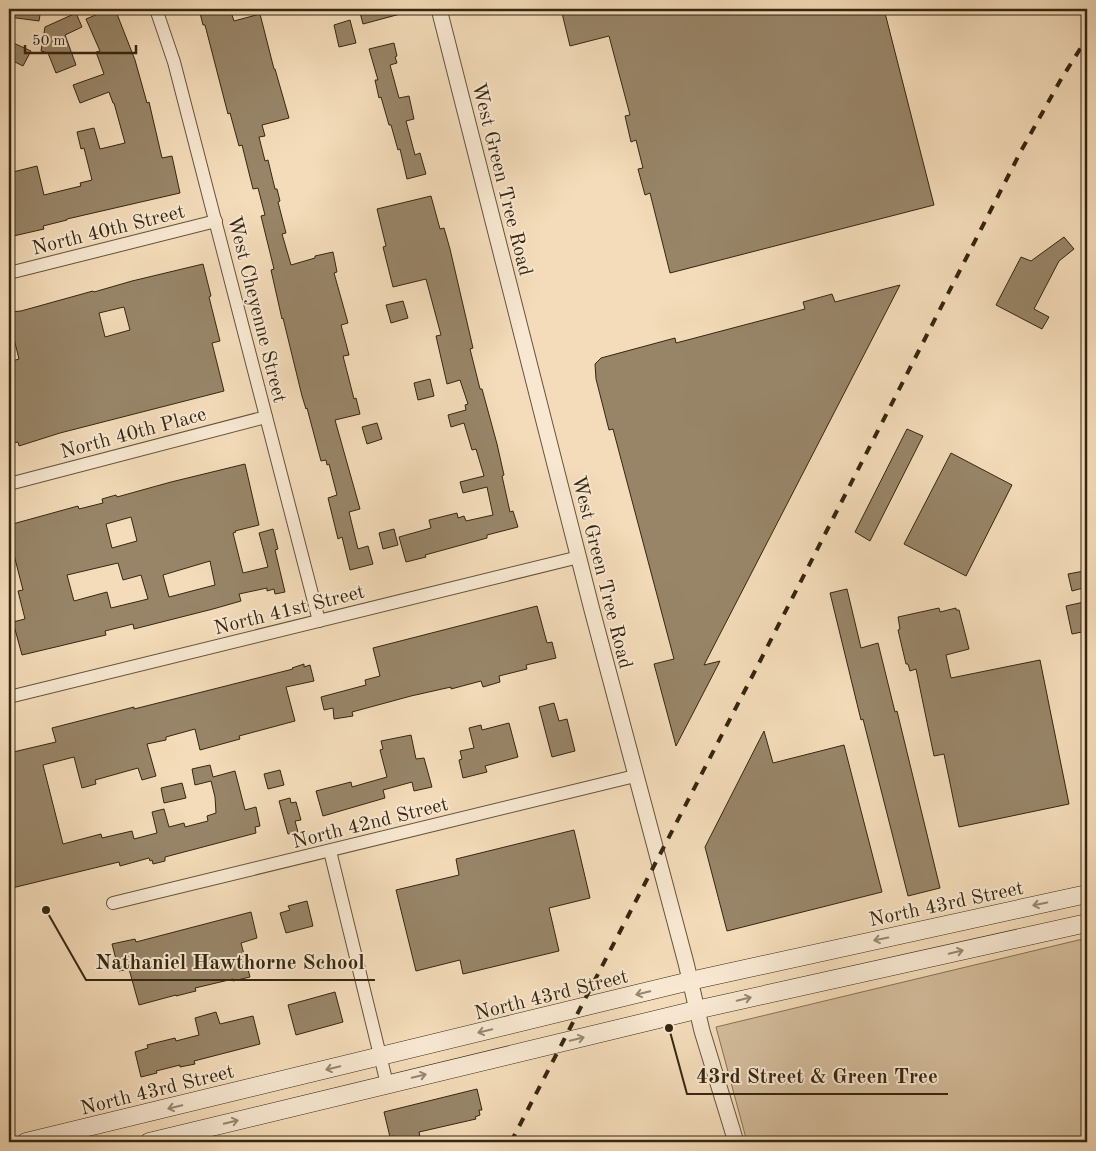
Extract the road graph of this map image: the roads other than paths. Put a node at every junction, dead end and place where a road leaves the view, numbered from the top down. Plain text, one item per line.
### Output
1 (156, 9) edge
2 (439, 9) edge
3 (216, 221) junction
4 (9, 274) edge
5 (266, 417) junction
6 (9, 484) edge
7 (578, 557) junction
8 (319, 621) junction
9 (10, 693) edge
10 (635, 776) junction
11 (330, 851) junction
12 (1087, 894) edge
13 (113, 903) dead end
14 (1087, 923) edge
15 (690, 982) junction
16 (696, 1010) junction
17 (380, 1057) junction
18 (387, 1084) junction
19 (26, 1142) edge
20 (150, 1142) edge
21 (736, 1142) edge

1 - 3 street, West Cheyenne Street
2 - 7 street, West Green Tree Road
3 - 4 street, North 40th Street
3 - 5 street, West Cheyenne Street
5 - 6 street, North 40th Place
5 - 8 street, West Cheyenne Street
7 - 8 street, North 41st Street
7 - 10 street, West Green Tree Road
8 - 9 street, North 41st Street
10 - 11 street, North 42nd Street
10 - 15 street, West Green Tree Road
11 - 13 street, North 42nd Street
11 - 17 street
12 -> 15 main road, North 43rd Street
16 -> 14 main road
15 - 16 street, West Green Tree Road
15 -> 17 main road, North 43rd Street
18 -> 16 main road
16 - 21 street, West Green Tree Road
17 - 18 street
17 -> 19 main road, North 43rd Street
20 -> 18 main road

